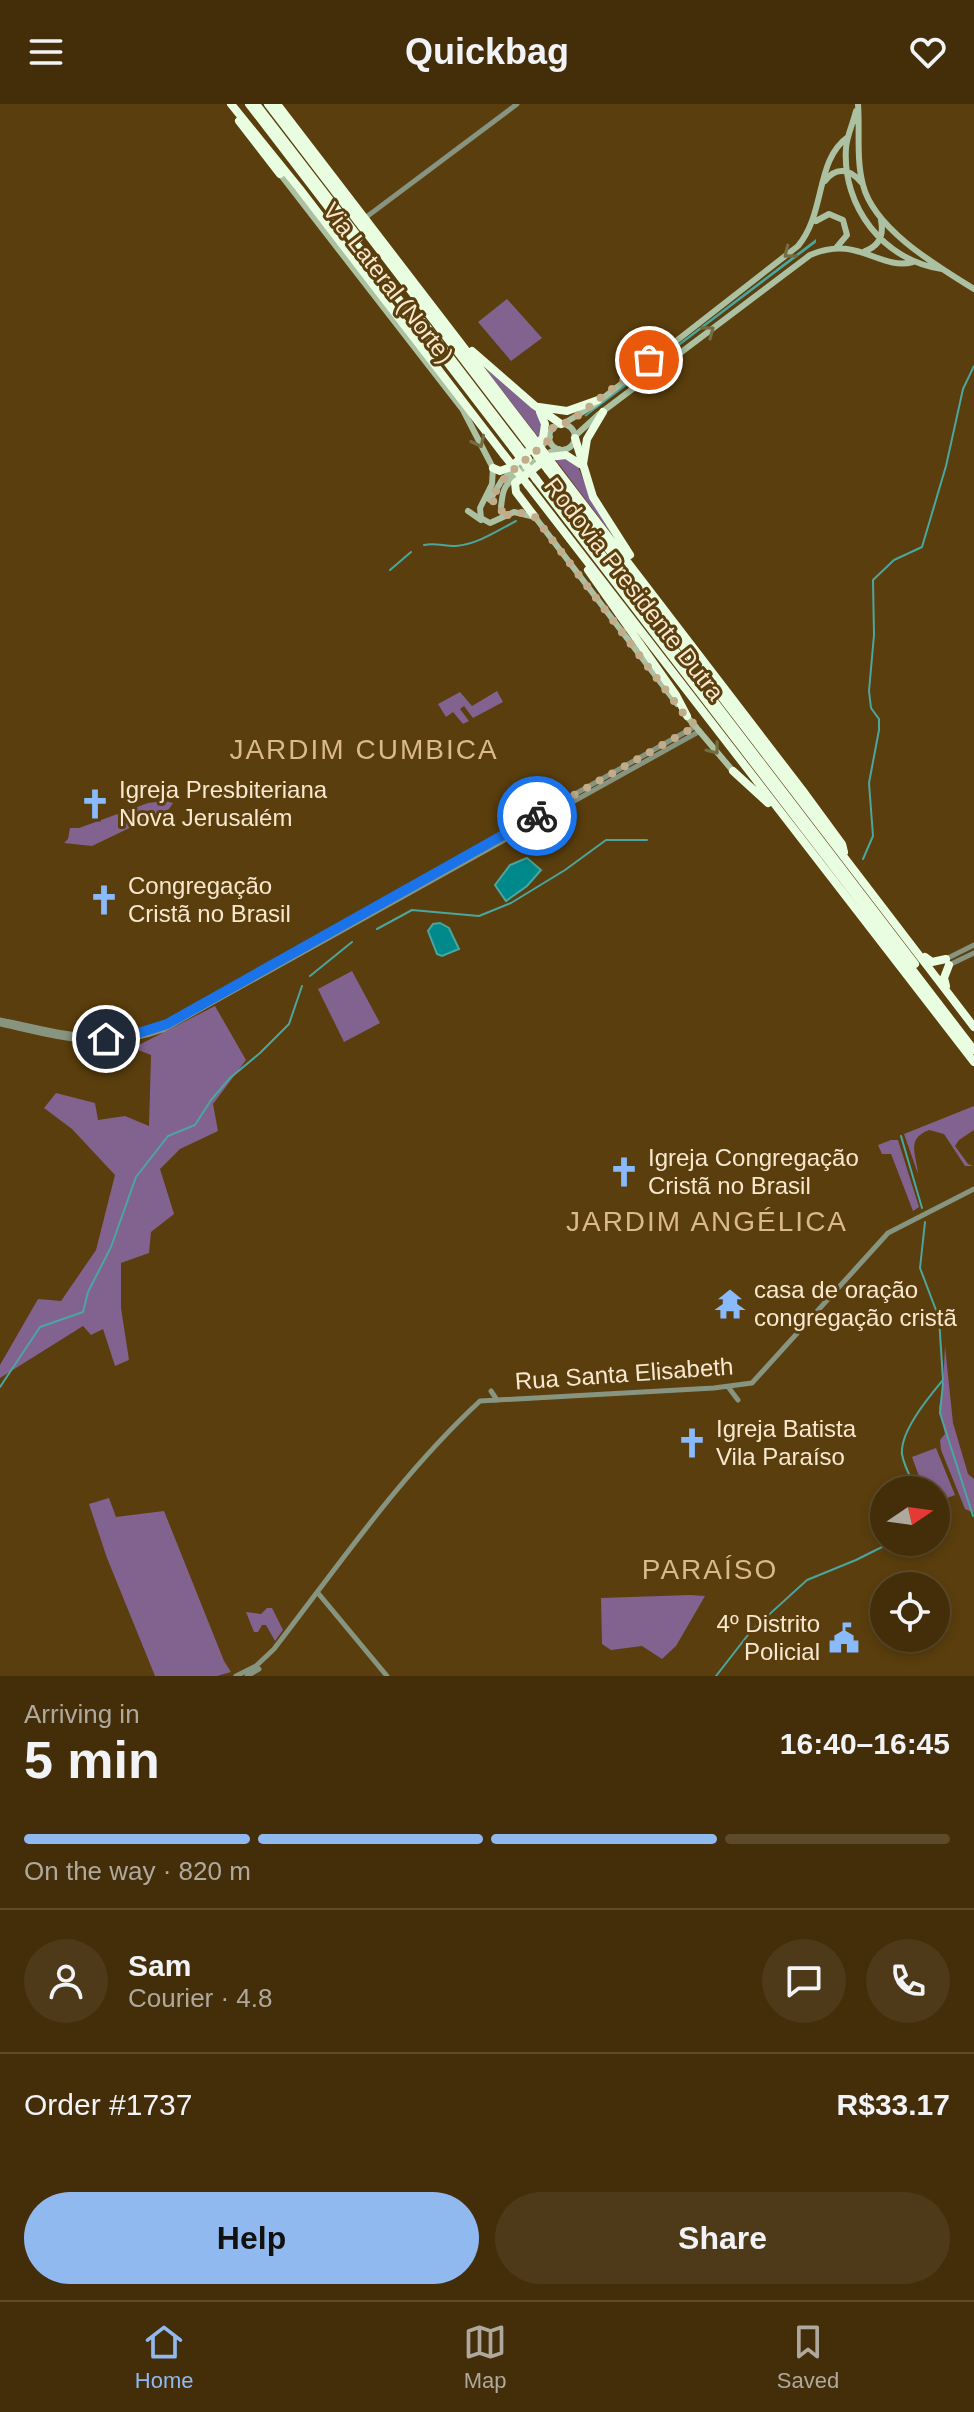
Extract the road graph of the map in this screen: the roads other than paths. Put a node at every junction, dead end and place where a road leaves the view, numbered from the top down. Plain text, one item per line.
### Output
1 (229, 104) edge
2 (241, 104) edge
3 (249, 104) edge
4 (256, 104) edge
5 (268, 104) edge
6 (277, 104) edge
7 (517, 104) edge
8 (858, 104) edge
9 (848, 137) junction
10 (292, 160) junction
11 (847, 171) junction
12 (280, 174) joint
13 (823, 184) junction
14 (863, 185) junction
15 (365, 218) junction
16 (881, 220) junction
17 (813, 223) junction
18 (880, 238) junction
19 (836, 248) junction
20 (865, 251) junction
21 (913, 262) junction
22 (942, 269) junction
23 (974, 289) edge
24 (454, 334) junction
25 (598, 400) junction
26 (534, 405) junction
27 (603, 412) junction
28 (562, 424) junction
29 (550, 437) junction
30 (575, 437) junction
31 (521, 442) junction
32 (559, 449) junction
33 (493, 468) junction
34 (583, 468) junction
35 (545, 473) junction
36 (486, 501) junction
37 (501, 507) junction
38 (468, 511) dead end
39 (500, 517) junction
40 (535, 517) junction
41 (484, 521) junction
42 (565, 532) junction
43 (652, 594) junction
44 (687, 716) junction
45 (698, 729) junction
46 (733, 771) joint
47 (783, 816) junction
48 (847, 861) junction
49 (899, 928) junction
50 (974, 945) edge
51 (974, 953) edge
52 (948, 962) junction
53 (966, 1017) junction
54 (0, 1022) edge
55 (974, 1027) edge
56 (974, 1041) edge
57 (974, 1050) edge
58 (974, 1062) edge
59 (974, 1189) edge
60 (729, 1387) junction
61 (491, 1391) dead end
62 (497, 1400) junction
63 (738, 1400) dead end
64 (318, 1593) junction
65 (274, 1649) junction
66 (236, 1676) edge
67 (247, 1676) edge
68 (387, 1676) edge

1 - 12 highway
1 - 42 highway, Rodovia Presidente Dutra, bridge
2 - 10 highway
3 - 10 highway, Rodovia Presidente Dutra
4 - 31 highway, Rodovia Presidente Dutra
5 - 31 highway
6 - 15 highway
7 - 15 street
8 - 9 main road
8 - 14 main road
9 - 11 main road
9 - 13 main road
10 - 31 highway, Rodovia Presidente Dutra
11 - 13 main road
11 - 14 main road
11 - 18 main road
12 -> 33 main road, Via Lateral (Norte)
13 - 17 main road
14 - 16 main road
15 - 24 highway
16 - 18 main road
16 - 22 main road
17 - 19 main road
17 -> 25 main road
18 - 20 main road
18 - 21 main road
19 - 20 main road
27 -> 19 main road
20 - 21 main road
21 - 22 main road
22 - 23 main road
24 - 26 highway
24 - 31 highway
25 - 26 highway
25 - 28 main road
26 - 28 highway
26 - 33 highway
27 - 30 main road
27 - 34 highway
28 - 29 main road
28 - 30 main road
29 - 32 main road
29 - 36 main road
30 - 32 main road
30 - 34 highway
31 - 35 highway, bridge
31 - 35 highway, Rodovia Presidente Dutra, bridge
32 - 37 main road
33 - 36 main road
34 - 40 highway
34 - 43 highway
35 - 43 highway
35 - 48 highway
35 - 56 highway, Rodovia Presidente Dutra
35 - 57 highway, Rodovia Presidente Dutra
36 - 37 main road
36 - 41 main road
37 - 39 main road
38 - 41 main road
39 - 40 main road
39 - 41 main road
40 - 44 main road
42 - 44 highway
42 - 47 highway, Rodovia Presidente Dutra
43 - 48 highway
44 - 45 main road
45 -> 46 main road
45 - 54 street
46 - 47 highway
47 - 58 highway, Rodovia Presidente Dutra
48 - 49 highway
49 - 52 highway
49 - 53 highway
50 - 52 street
51 - 52 street
52 - 53 highway
53 - 55 highway
59 - 60 street, Rua Santa Elisabeth
60 - 62 street, Rua Santa Elisabeth
60 - 63 street
61 - 62 street, Rua Santa Elisabeth
62 - 64 street, Rua Santa Elisabeth
64 - 65 street
64 - 68 street
65 - 66 street
65 - 67 street

